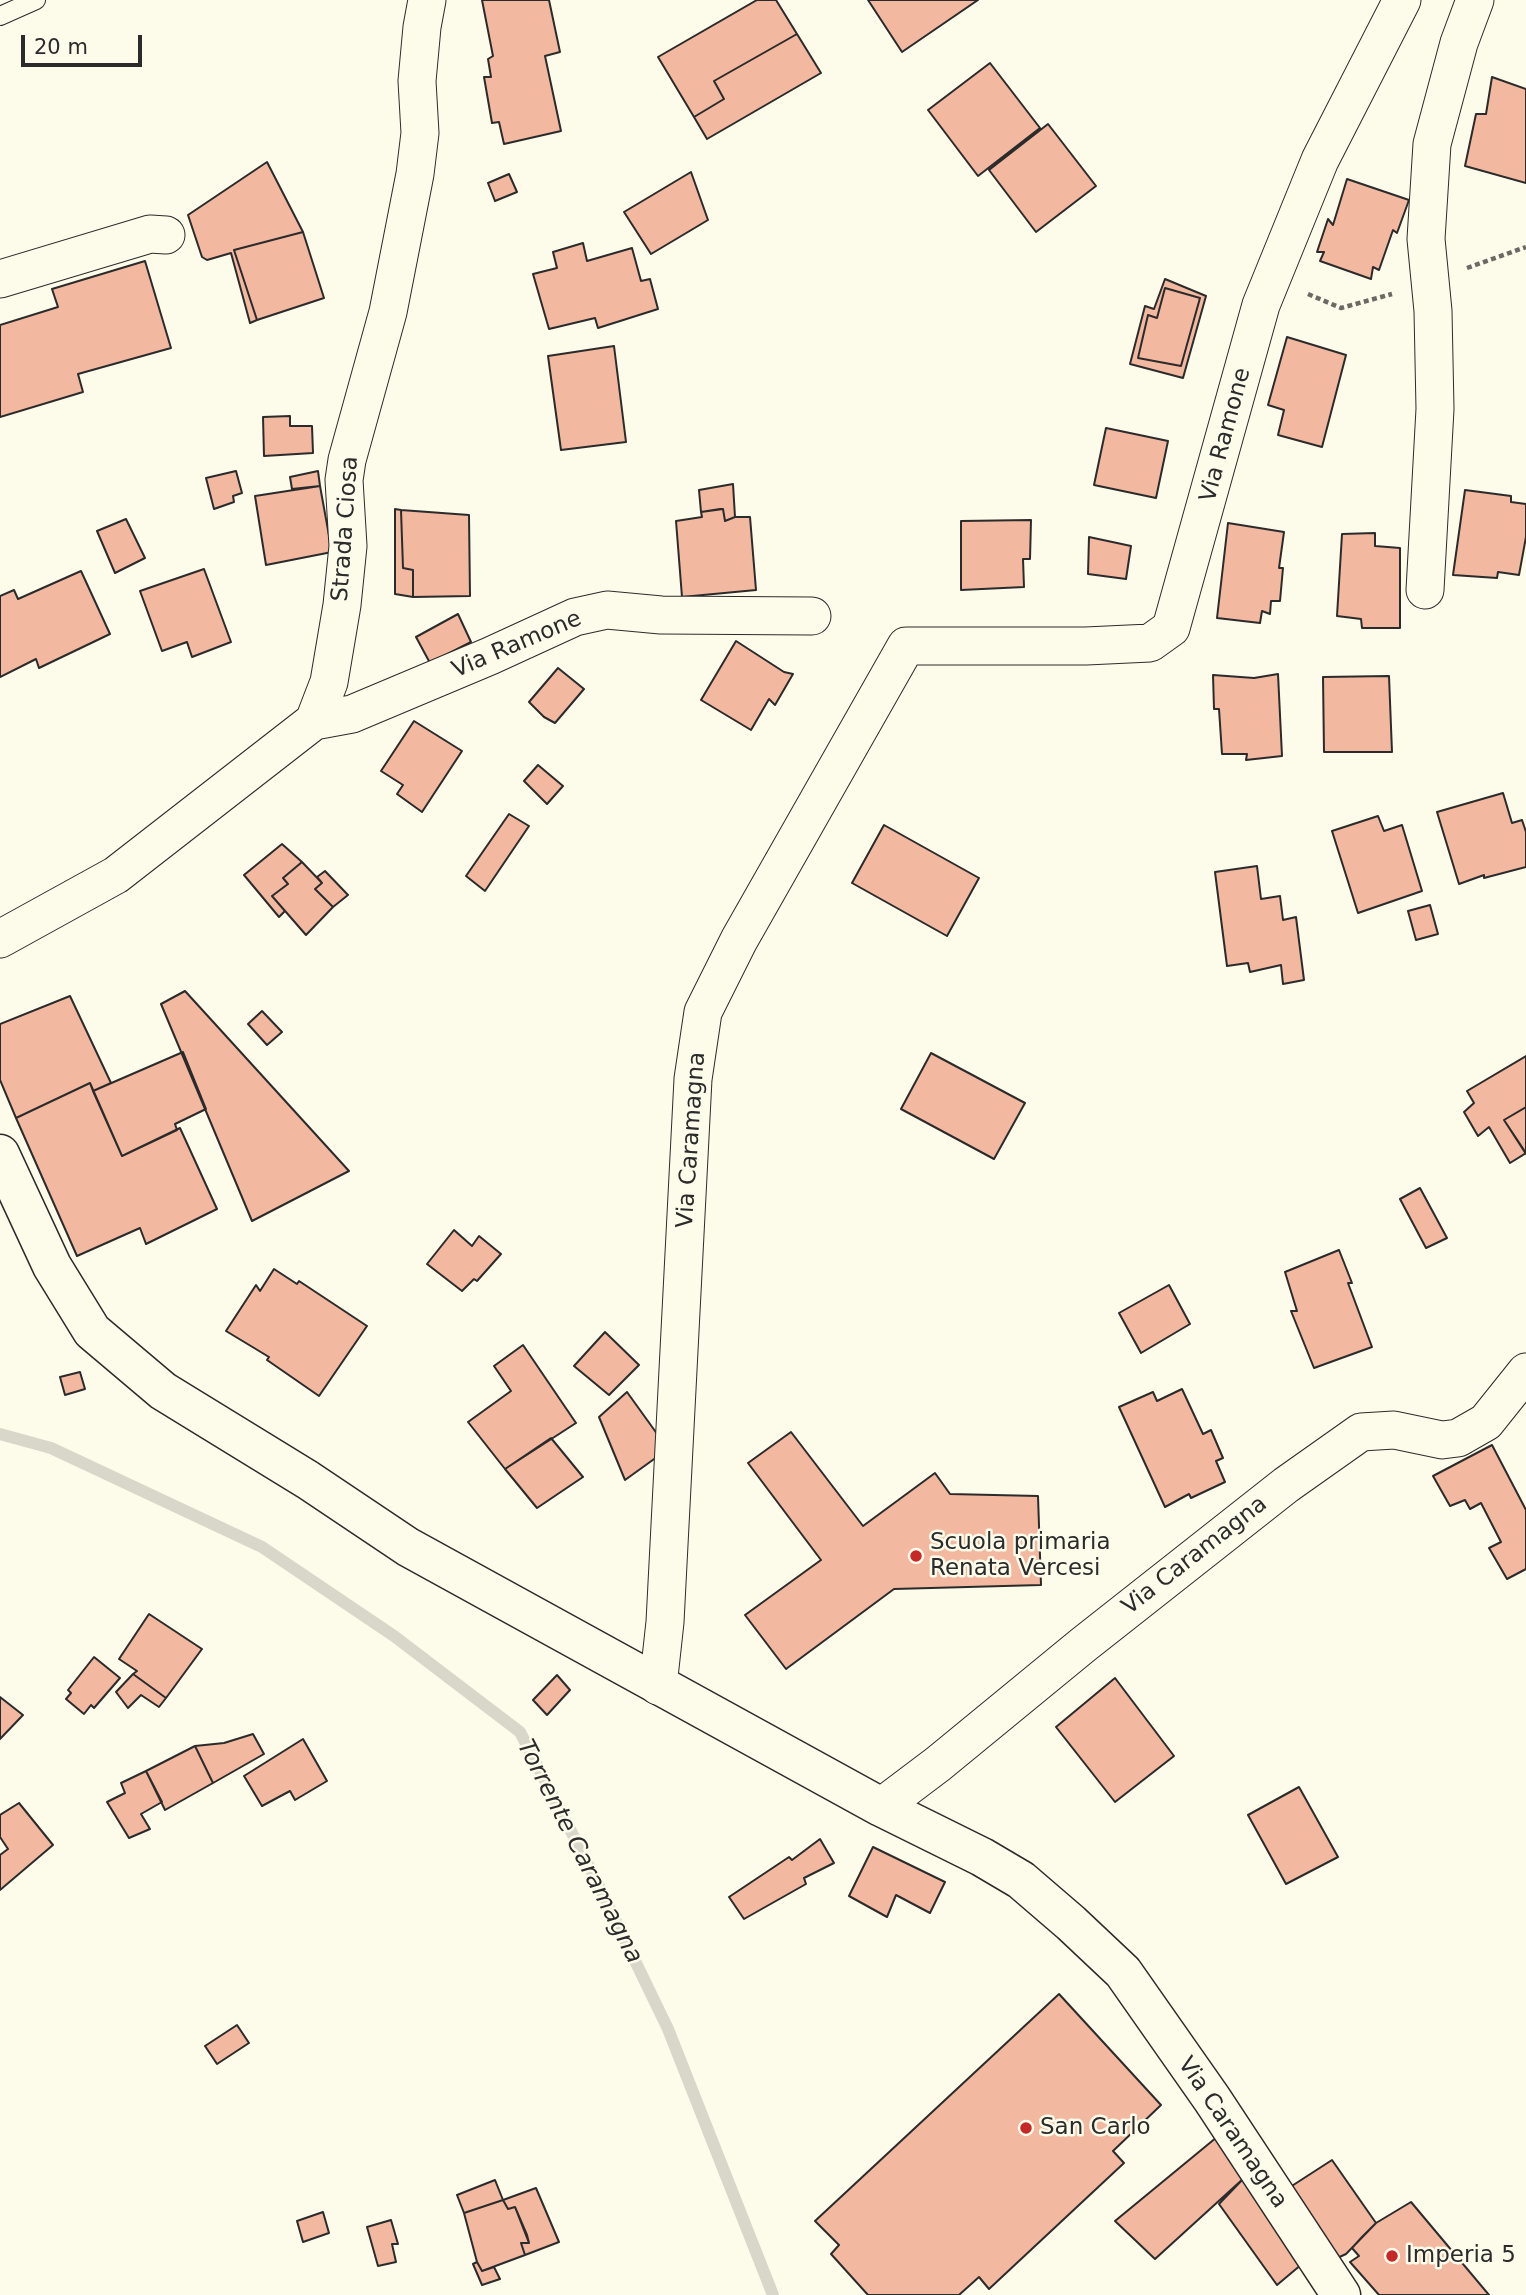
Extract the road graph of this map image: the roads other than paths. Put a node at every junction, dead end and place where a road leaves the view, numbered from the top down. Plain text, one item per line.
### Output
1 (36, 0) edge
2 (427, 0) edge
3 (1402, 0) edge
4 (1475, 0) edge
5 (1, 12) edge
6 (166, 235) dead end
7 (0, 279) edge
8 (1425, 590) dead end
9 (812, 616) dead end
10 (906, 646) joint
11 (314, 721) junction
12 (0, 939) edge
13 (0, 1154) edge
14 (1526, 1372) edge
15 (658, 1686) junction
16 (881, 1807) junction
17 (1333, 2292) edge

1 - 5 lane
2 - 11 street, Strada Ciosa
3 - 10 street, Via Ramone
4 - 8 street
6 - 7 street
9 - 11 street, Via Ramone
10 - 15 street, Via Caramagna
11 - 12 street
13 - 15 street, Via Caramagna
14 - 16 street, Via Caramagna
15 - 16 street, Via Caramagna
16 - 17 street, Via Caramagna

